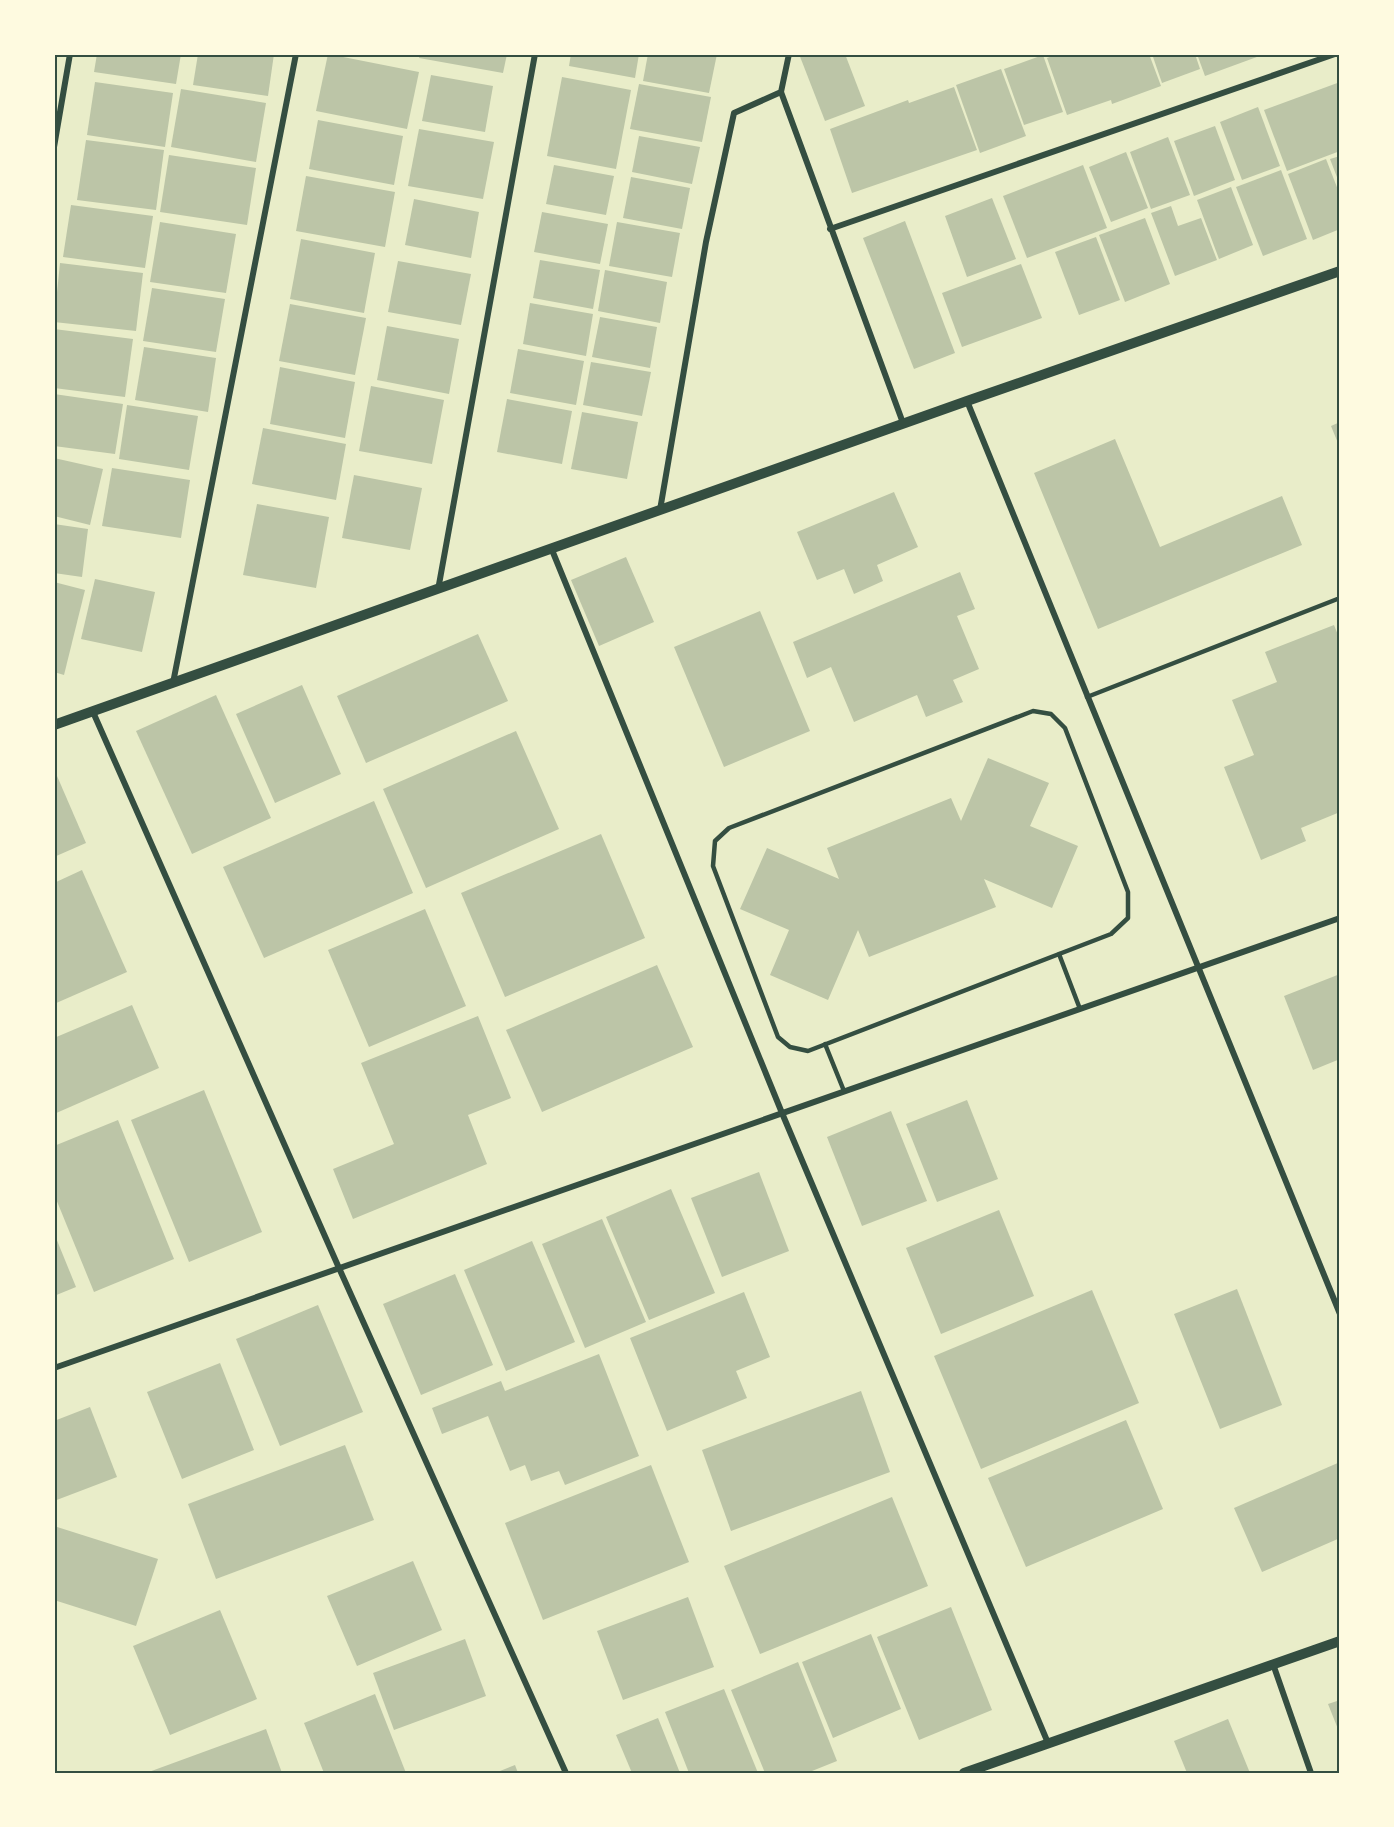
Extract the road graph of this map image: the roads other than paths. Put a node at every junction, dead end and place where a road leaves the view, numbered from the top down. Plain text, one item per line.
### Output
1 (70, 54) edge
2 (296, 54) edge
3 (535, 54) edge
4 (789, 54) edge
5 (1335, 54) edge
6 (781, 92) junction
7 (54, 147) edge
8 (830, 228) junction
9 (1340, 271) edge
10 (967, 401) junction
11 (903, 423) junction
12 (660, 511) junction
13 (552, 550) junction
14 (438, 590) junction
15 (1340, 598) edge
16 (173, 683) junction
17 (1087, 697) junction
18 (93, 712) junction
19 (54, 725) edge
20 (1340, 918) edge
21 (1059, 954) junction
22 (1198, 967) junction
23 (1080, 1009) junction
24 (825, 1044) junction
25 (844, 1091) junction
26 (782, 1113) junction
27 (339, 1268) junction
28 (1340, 1314) edge
29 (54, 1368) edge
30 (1340, 1641) edge
31 (1273, 1664) junction
32 (1048, 1743) junction
33 (566, 1773) edge
34 (964, 1773) edge
35 (1311, 1773) edge

1 - 7 street
2 - 16 street
3 - 14 street
4 - 6 street
5 - 8 street
6 - 8 street
6 - 12 street
8 - 11 street
9 - 10 street
10 - 11 street
10 - 17 street
11 - 12 street
12 - 13 street
13 - 14 street
13 - 26 street
14 - 16 street
15 - 17 lane
16 - 18 street
17 - 22 street
18 - 19 street
18 - 27 street
20 - 22 street
21 - 23 lane
21 - 24 lane
21 - 24 lane
22 - 23 street
22 - 28 street
23 - 25 street
24 - 25 lane
25 - 26 street
26 - 27 street
26 - 32 street
27 - 29 street
27 - 33 street
30 - 31 street
31 - 32 street
31 - 35 street
32 - 34 street

